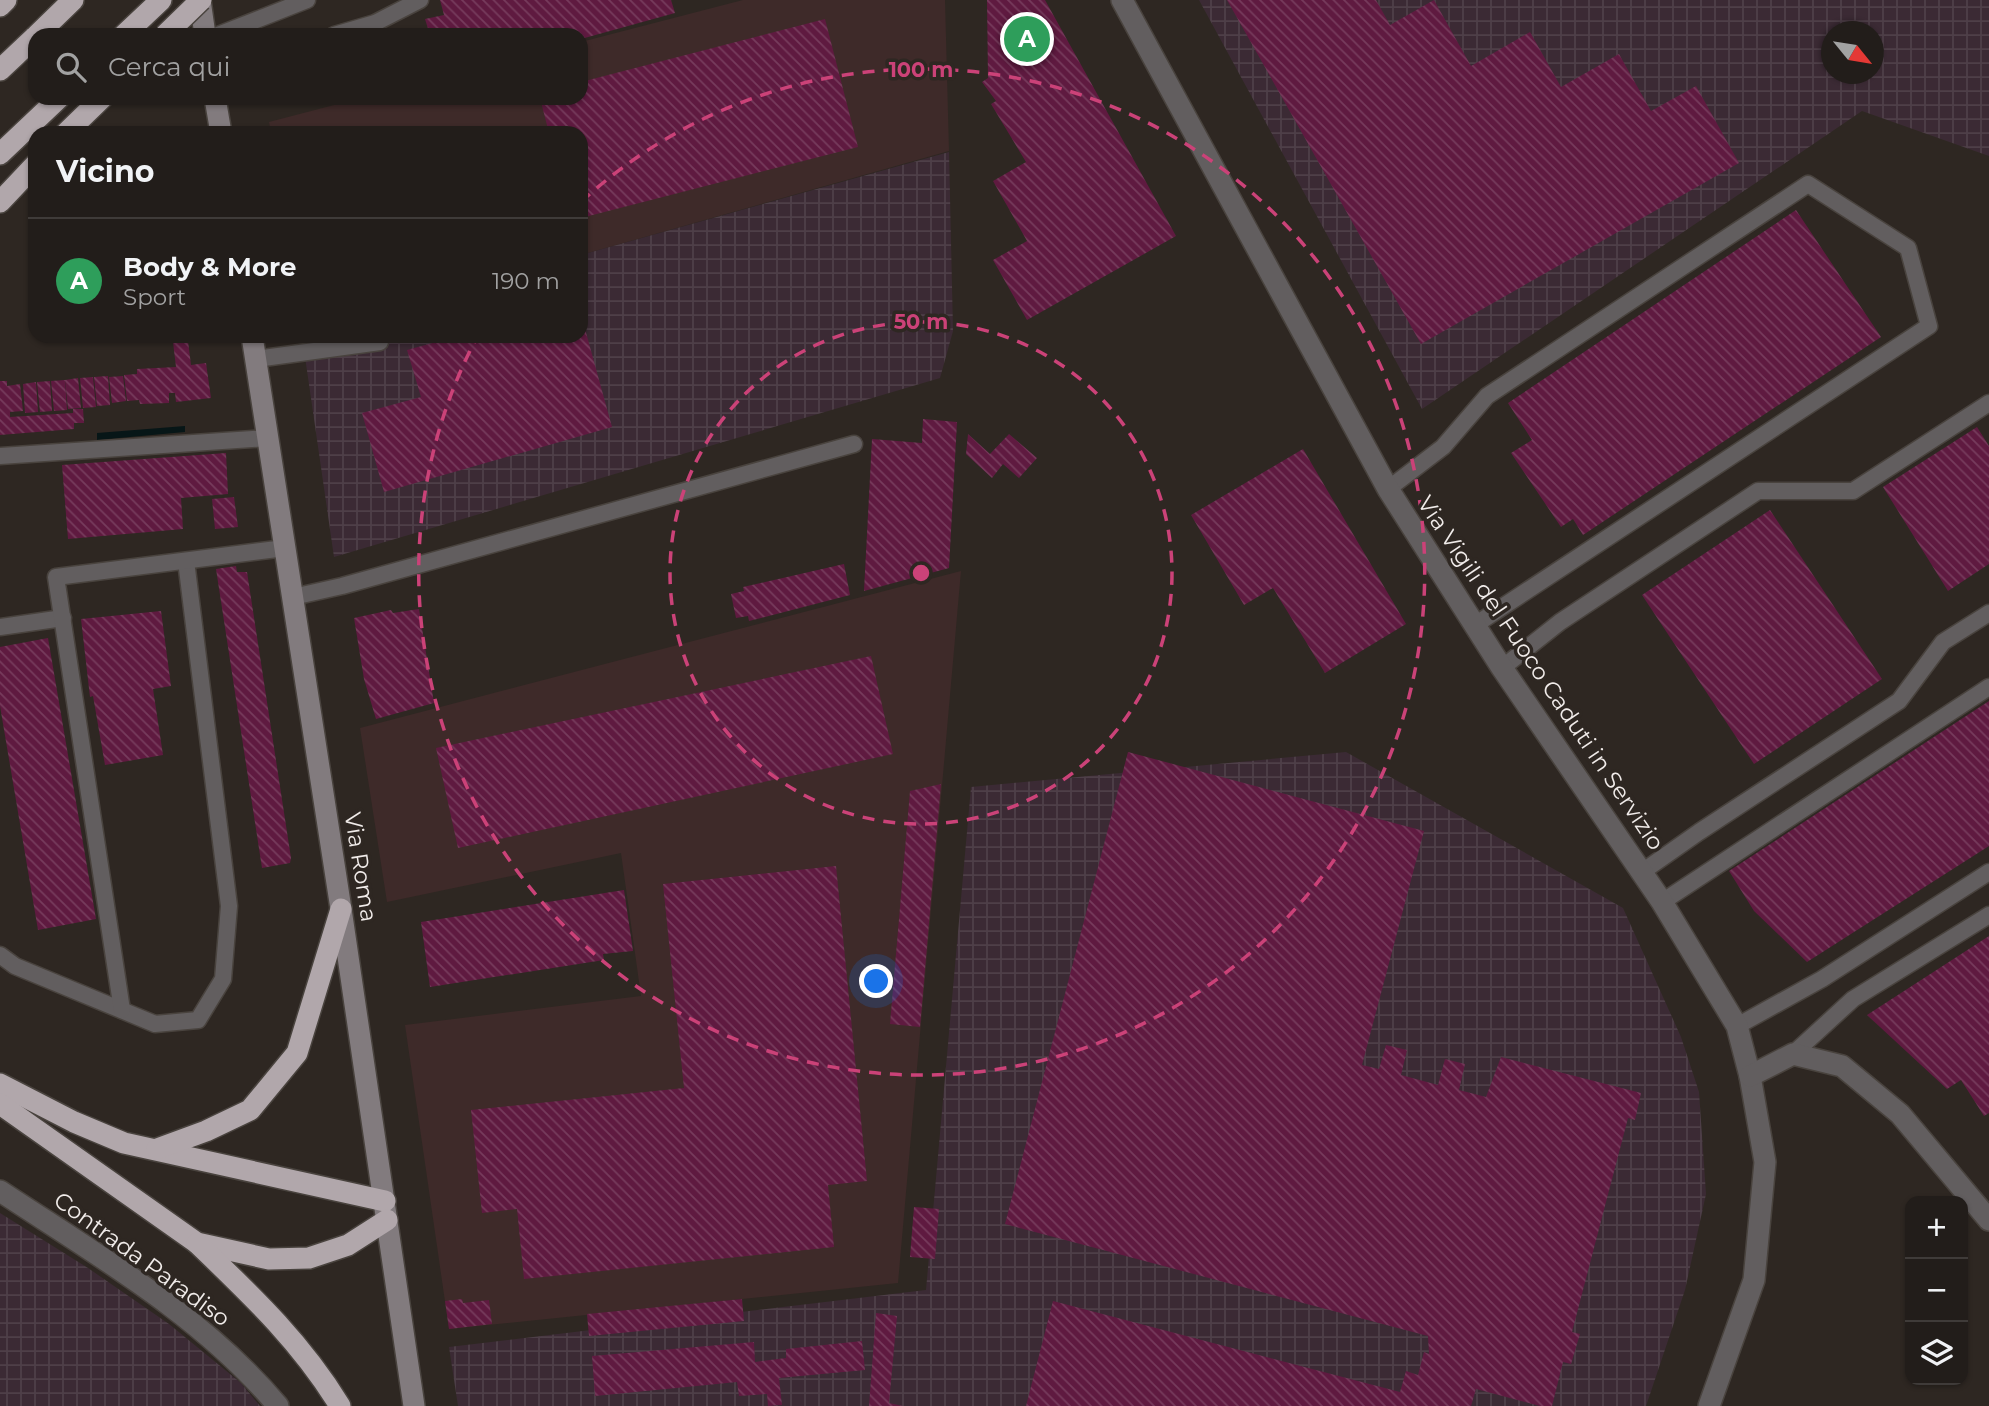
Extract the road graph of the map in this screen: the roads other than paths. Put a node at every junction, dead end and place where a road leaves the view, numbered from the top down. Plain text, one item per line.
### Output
1 (6, 0) edge
2 (73, 0) edge
3 (201, 0) edge
4 (307, 0) edge
5 (420, 0) edge
6 (1122, 0) edge
7 (158, 2) edge
8 (0, 6) edge
9 (44, 28) edge
10 (131, 28) edge
11 (172, 28) edge
12 (204, 28) edge
13 (236, 28) edge
14 (358, 28) edge
15 (28, 44) edge
16 (0, 71) edge
17 (52, 105) edge
18 (95, 105) edge
19 (216, 105) edge
20 (30, 126) edge
21 (73, 126) edge
22 (219, 126) edge
23 (28, 127) edge
24 (0, 154) edge
25 (28, 172) edge
26 (0, 202) edge
27 (253, 343) edge
28 (373, 343) edge
29 (256, 359) junction
30 (1989, 403) edge
31 (268, 438) junction
32 (854, 444) dead end
33 (0, 456) edge
34 (1388, 489) junction
35 (285, 548) junction
36 (186, 561) junction
37 (293, 597) junction
38 (1989, 613) edge
39 (63, 618) junction
40 (1475, 625) junction
41 (0, 627) edge
42 (1502, 668) junction
43 (1989, 687) edge
44 (1642, 872) junction
45 (1989, 872) edge
46 (1662, 902) junction
47 (341, 909) junction
48 (1989, 915) edge
49 (0, 956) edge
50 (122, 1010) junction
51 (1737, 1026) junction
52 (1793, 1054) junction
53 (1750, 1076) junction
54 (0, 1084) edge
55 (0, 1104) edge
56 (157, 1149) junction
57 (0, 1191) edge
58 (386, 1210) junction
59 (1989, 1220) edge
60 (198, 1243) junction
61 (278, 1406) edge
62 (340, 1406) edge
63 (414, 1406) edge
64 (1709, 1406) edge

1 - 8 highway
2 - 9 highway
3 - 11 highway, bridge
3 - 12 main road
4 - 13 lane
5 - 14 lane
6 - 34 street, Via Vigili del Fuoco Caduti in Servizio
7 - 10 highway
15 - 16 highway
17 - 20 highway
18 - 21 highway
19 - 22 main road
23 - 24 highway
25 - 26 highway
27 - 29 main road, Via Roma
28 - 29 lane
29 - 31 main road, Via Roma
30 - 42 lane
31 - 33 lane
31 - 35 main road, Via Roma
32 - 37 lane
34 - 40 street, Via Vigili del Fuoco Caduti in Servizio
34 - 40 lane
35 - 36 lane
35 - 37 main road, Via Roma
36 - 39 lane
36 - 50 lane
37 - 47 main road, Via Roma
38 - 44 lane
39 - 41 lane
39 - 50 lane
40 - 42 street, Via Vigili del Fuoco Caduti in Servizio
42 - 44 street, Via Vigili del Fuoco Caduti in Servizio
43 - 46 lane
44 - 46 street, Via Vigili del Fuoco Caduti in Servizio
45 - 51 lane
46 - 51 street, Via Vigili del Fuoco Caduti in Servizio
47 - 56 highway
47 - 58 main road, Via Roma
48 - 52 lane
49 - 50 lane
51 - 53 street, Via Vigili del Fuoco Caduti in Servizio
52 - 53 street
52 - 59 street
53 - 64 street, Via Vigili del Fuoco Caduti in Servizio
54 - 56 highway
55 - 60 highway
56 - 58 highway
57 - 61 street, Contrada Paradiso
58 - 60 highway
58 - 63 main road, Via Roma
60 - 62 highway

